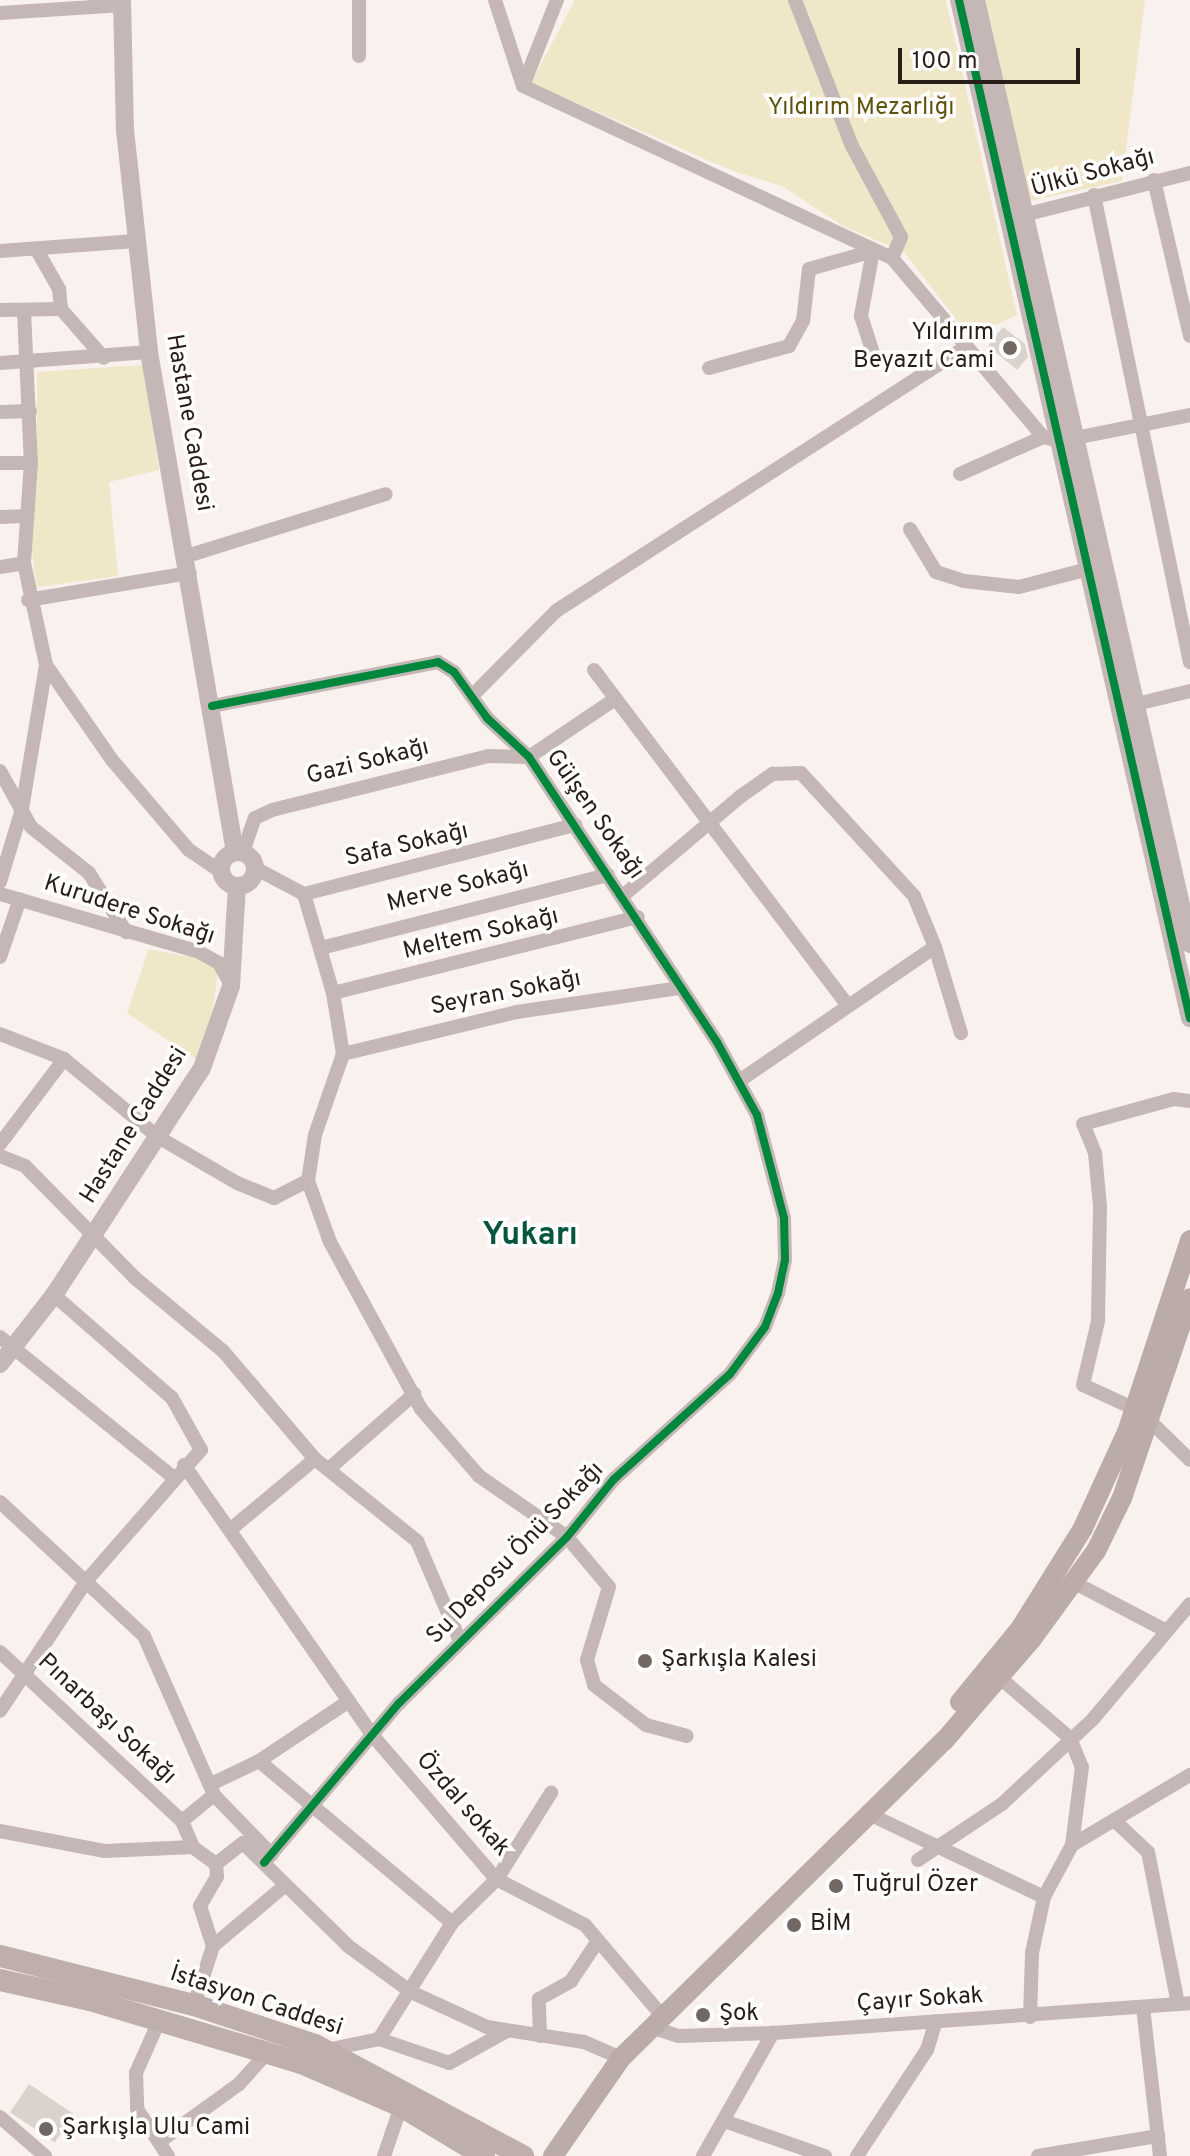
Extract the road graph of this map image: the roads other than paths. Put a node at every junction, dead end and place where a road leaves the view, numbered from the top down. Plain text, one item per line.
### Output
1 (359, 0) edge
2 (495, 0) edge
3 (557, 0) edge
4 (795, 0) edge
5 (959, 0) edge
6 (976, 0) edge
7 (122, 2) edge
8 (0, 13) edge
9 (359, 56) dead end
10 (523, 86) junction
11 (1190, 173) edge
12 (1154, 180) junction
13 (1094, 195) junction
14 (1016, 217) junction
15 (136, 241) junction
16 (0, 251) edge
17 (873, 251) junction
18 (38, 252) junction
19 (892, 258) junction
20 (61, 309) junction
21 (0, 310) edge
22 (24, 311) junction
23 (1190, 336) edge
24 (967, 346) junction
25 (149, 352) junction
26 (874, 356) dead end
27 (104, 358) junction
28 (0, 363) edge
29 (29, 364) junction
30 (709, 368) dead end
31 (30, 411) junction
32 (0, 412) edge
33 (1190, 415) edge
34 (1137, 424) junction
35 (1060, 438) junction
36 (0, 463) edge
37 (31, 463) junction
38 (960, 474) dead end
39 (386, 494) dead end
40 (25, 516) junction
41 (0, 517) edge
42 (910, 529) dead end
43 (24, 563) junction
44 (189, 564) junction
45 (0, 567) edge
46 (1088, 569) junction
47 (28, 600) junction
48 (1190, 662) edge
49 (46, 665) junction
50 (594, 670) dead end
51 (1190, 691) edge
52 (473, 695) junction
53 (615, 699) junction
54 (212, 706) junction
55 (1127, 707) junction
56 (529, 757) junction
57 (0, 771) edge
58 (22, 809) junction
59 (575, 825) junction
60 (708, 827) junction
61 (239, 852) junction
62 (255, 868) junction
63 (222, 872) junction
64 (608, 875) junction
65 (0, 882) edge
66 (237, 886) junction
67 (0, 894) edge
68 (304, 894) junction
69 (625, 894) junction
70 (20, 899) junction
71 (638, 917) junction
72 (126, 932) junction
73 (1190, 944) edge
74 (935, 947) junction
75 (321, 948) junction
76 (0, 957) edge
77 (231, 986) junction
78 (680, 988) junction
79 (333, 993) junction
80 (848, 1006) junction
81 (1190, 1018) edge
82 (961, 1033) dead end
83 (0, 1034) edge
84 (717, 1042) joint
85 (343, 1054) junction
86 (64, 1059) junction
87 (739, 1081) junction
88 (1190, 1101) edge
89 (158, 1137) junction
90 (0, 1144) edge
91 (0, 1156) edge
92 (308, 1181) junction
93 (94, 1236) junction
94 (1190, 1240) edge
95 (54, 1295) junction
96 (1190, 1298) edge
97 (7, 1341) edge
98 (0, 1364) edge
99 (414, 1394) junction
100 (1143, 1415) junction
101 (315, 1459) junction
102 (1190, 1460) edge
103 (184, 1465) junction
104 (331, 1467) junction
105 (173, 1477) junction
106 (0, 1502) edge
107 (231, 1529) junction
108 (567, 1537) junction
109 (87, 1580) junction
110 (1073, 1582) junction
111 (1190, 1604) edge
112 (1165, 1630) junction
113 (460, 1641) junction
114 (0, 1652) edge
115 (25, 1674) junction
116 (999, 1677) junction
117 (349, 1701) junction
118 (0, 1711) edge
119 (687, 1736) dead end
120 (374, 1737) junction
121 (1070, 1738) junction
122 (259, 1761) junction
123 (1190, 1775) edge
124 (212, 1790) junction
125 (551, 1793) dead end
126 (311, 1807) junction
127 (871, 1815) junction
128 (1114, 1820) junction
129 (182, 1821) junction
130 (0, 1831) edge
131 (1072, 1845) junction
132 (193, 1847) junction
133 (938, 1848) junction
134 (268, 1859) junction
135 (918, 1860) dead end
136 (216, 1864) junction
137 (497, 1879) junction
138 (283, 1887) junction
139 (1044, 1897) junction
140 (452, 1923) junction
141 (598, 1941) junction
142 (213, 1946) junction
143 (0, 1956) edge
144 (0, 1980) edge
145 (411, 1992) junction
146 (1184, 2003) edge
147 (194, 2005) junction
148 (1143, 2007) junction
149 (1030, 2017) junction
150 (159, 2021) junction
151 (936, 2021) junction
152 (659, 2023) junction
153 (507, 2031) junction
154 (773, 2033) junction
155 (540, 2036) junction
156 (379, 2039) junction
157 (326, 2050) junction
158 (267, 2053) junction
159 (621, 2058) junction
160 (401, 2106) junction
161 (0, 2117) edge
162 (724, 2121) junction
163 (871, 2135) junction
164 (1158, 2136) junction
165 (159, 2142) junction
166 (45, 2156) edge
167 (168, 2156) edge
168 (384, 2156) edge
169 (484, 2156) edge
170 (523, 2156) edge
171 (553, 2156) edge
172 (703, 2156) edge
173 (825, 2156) edge
174 (857, 2156) edge
175 (872, 2156) edge
176 (1038, 2156) edge
177 (1160, 2156) edge

1 - 9 street
2 - 10 street
3 - 10 street
4 - 19 street
5 - 14 street
6 - 14 street
7 - 8 street
7 - 15 street, Hastane Caddesi
10 - 17 street
11 - 12 street, Ülkü Sokağı
12 - 13 street, Ülkü Sokağı
12 - 23 street
13 - 14 street, Ülkü Sokağı
13 - 34 street
14 - 35 street
15 - 18 street
15 - 25 street, Hastane Caddesi
16 - 18 street
17 - 19 street
17 - 26 street
17 - 30 street
18 - 20 street
19 - 24 street
20 - 22 street
20 - 27 street
21 - 22 street
22 - 29 street
24 - 35 street
24 - 52 street
25 - 27 street
25 - 44 street, Hastane Caddesi
27 - 29 street
28 - 29 street
29 - 31 street
31 - 32 street
31 - 37 street
33 - 34 street
34 - 35 street
34 - 48 street
35 - 38 street
35 - 46 street
35 - 55 street
36 - 37 street
37 - 40 street
39 - 44 street
40 - 41 street
40 - 43 street
42 - 46 street
43 - 45 street
43 - 47 street
44 - 47 street
44 - 54 street, Hastane Caddesi
46 - 55 street
47 - 49 street
49 - 58 street
49 - 63 street
50 - 53 street
51 - 55 street
52 - 54 street, Gülşen Sokağı
52 - 56 street, Gülşen Sokağı
53 - 56 street
53 - 60 street
54 - 61 street, Hastane Caddesi
55 - 73 street
55 - 81 street
56 - 59 street, Gülşen Sokağı
56 - 61 street, Gazi Sokağı
57 - 58 street
58 - 65 street
58 - 72 street
59 - 64 street, Gülşen Sokağı
59 - 68 street, Safa Sokağı
60 - 69 street
60 - 74 street
60 - 80 street
61 - 62 street
61 - 63 street
62 - 66 street
62 - 68 street
63 - 66 street
64 - 69 street, Gülşen Sokağı
64 - 75 street, Merve Sokağı
66 - 77 street, Hastane Caddesi
67 - 70 street, Kurudere Sokağı
68 - 75 street
69 - 71 street, Gülşen Sokağı
70 - 72 street, Kurudere Sokağı
70 - 76 street
71 - 78 street, Gülşen Sokağı
71 - 79 street, Meltem Sokağı
72 - 77 street, Kurudere Sokağı
74 - 80 street
74 - 82 street
75 - 79 street
77 - 89 street, Hastane Caddesi
78 - 84 street, Gülşen Sokağı
78 - 85 street, Seyran Sokağı
79 - 85 street
80 - 87 street
83 - 86 street
84 - 87 street, Su Deposu Önü Sokağı
85 - 92 street
86 - 89 street
86 - 90 street
87 - 108 street, Su Deposu Önü Sokağı
88 - 100 street
89 - 92 street
89 - 93 street, Hastane Caddesi
91 - 93 street
92 - 99 street
93 - 95 street, Hastane Caddesi
93 - 101 street
94 - 100 main road
95 - 97 street, Hastane Caddesi
95 - 103 street
96 - 100 main road
97 - 98 street, Hastane Caddesi
97 - 105 street
99 - 104 street
99 - 108 street
100 - 102 street
100 - 110 main road
100 - 127 main road
101 - 104 street
101 - 107 street
103 - 105 street
103 - 107 street, Özdal sokak
104 - 113 street
105 - 109 street
106 - 109 street
107 - 117 street, Özdal sokak
108 - 113 street, Su Deposu Önü Sokağı
108 - 119 street
109 - 115 street
109 - 124 street
110 - 112 street
110 - 116 main road
111 - 112 street
112 - 121 street
113 - 120 street, Su Deposu Önü Sokağı
114 - 115 street, Pınarbaşı Sokağı
115 - 118 street
115 - 129 street, Pınarbaşı Sokağı
116 - 121 street
116 - 127 main road
117 - 120 street, Özdal sokak
117 - 122 street
120 - 126 street, Su Deposu Önü Sokağı
120 - 137 street, Özdal sokak
121 - 131 street
121 - 133 street
122 - 124 street
122 - 126 street
123 - 128 street
124 - 129 street
124 - 134 street
125 - 137 street
126 - 134 street, Su Deposu Önü Sokağı
126 - 140 street
127 - 133 street
127 - 152 main road
128 - 131 street
128 - 146 street
129 - 132 street
130 - 132 street
131 - 139 street
132 - 136 street
133 - 135 street
133 - 139 street
134 - 136 street
134 - 138 street
136 - 142 street
137 - 140 street
137 - 141 street, Özdal sokak
138 - 142 street
138 - 145 street
139 - 149 street
140 - 145 street
141 - 152 street, Özdal sokak
141 - 155 street
142 - 147 street
143 - 147 main road, İstasyon Caddesi
144 - 150 main road, İstasyon Caddesi
145 - 153 street
145 - 156 street
146 - 148 street, Çayır Sokak
147 - 157 main road, İstasyon Caddesi
148 - 149 street, Çayır Sokak
148 - 164 street
149 - 151 street, Çayır Sokak
150 - 158 main road, İstasyon Caddesi
150 - 165 street
151 - 154 street, Çayır Sokak
151 - 163 street
152 - 154 street, Çayır Sokak
152 - 159 main road
153 - 155 street
153 - 156 street
154 - 162 street
155 - 159 street
156 - 157 street
157 - 170 main road, İstasyon Caddesi
158 - 160 main road, İstasyon Caddesi
158 - 165 street
159 - 171 main road
160 - 168 street
160 - 169 main road, İstasyon Caddesi
161 - 166 street
162 - 172 street
162 - 173 street
163 - 174 street
163 - 175 street
164 - 176 street
164 - 177 street
165 - 167 street

